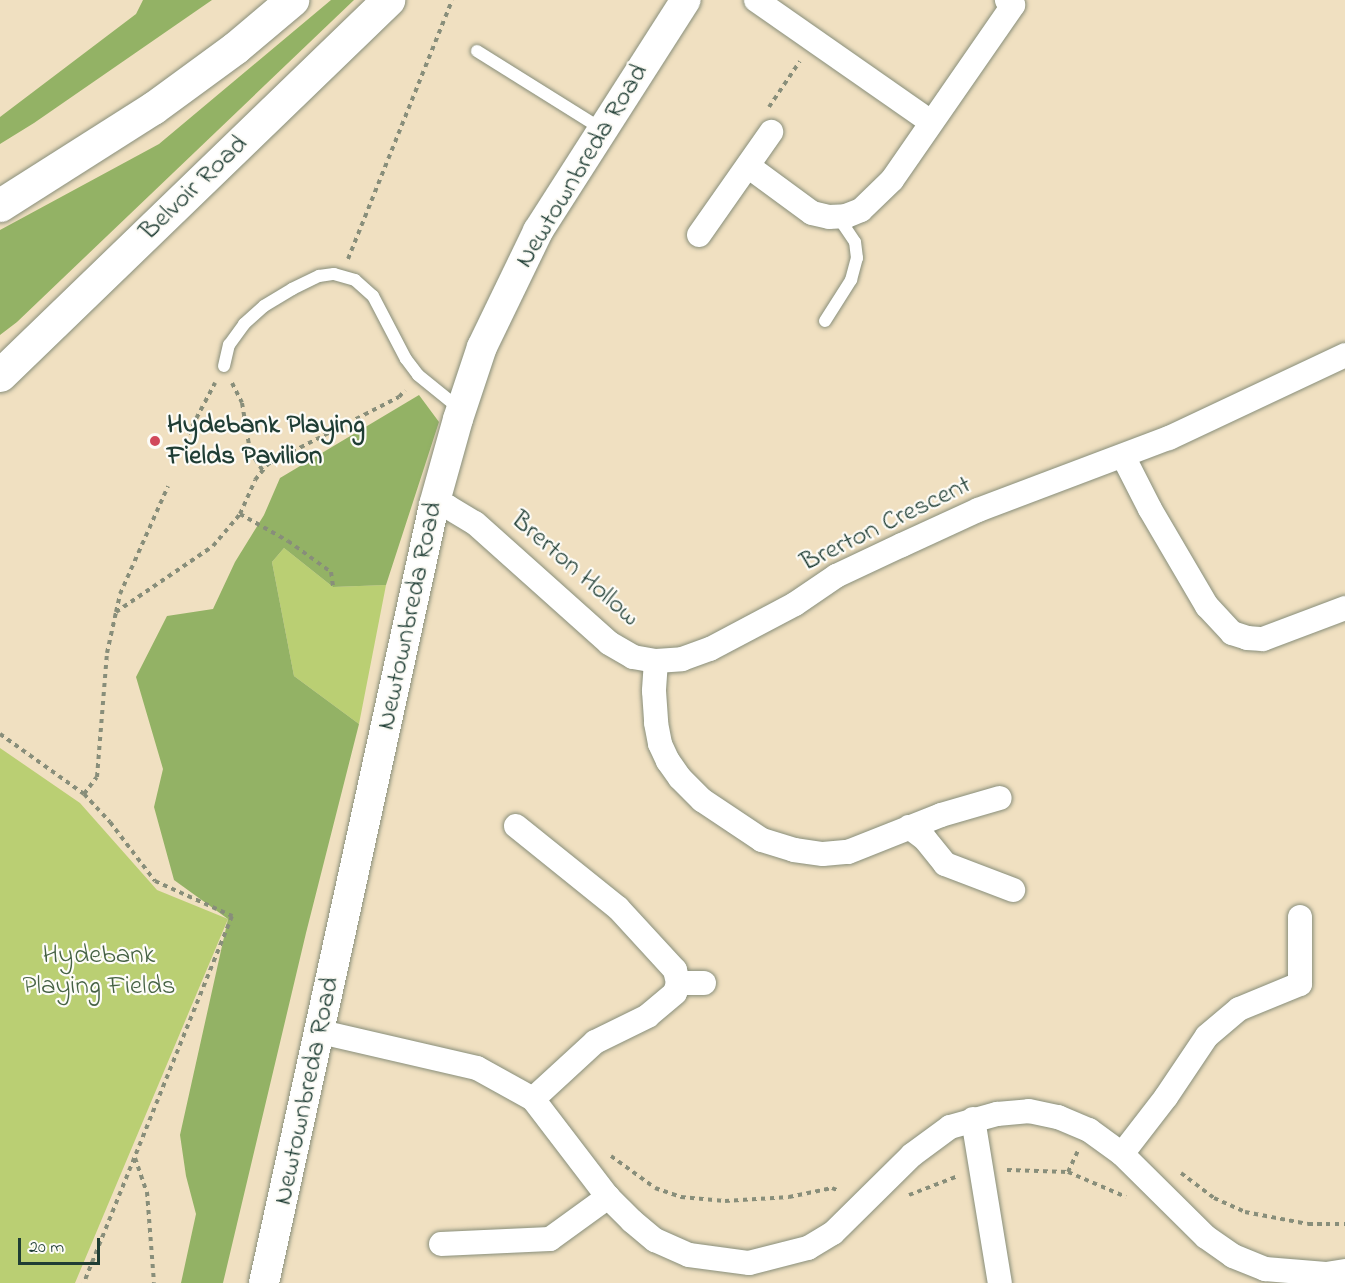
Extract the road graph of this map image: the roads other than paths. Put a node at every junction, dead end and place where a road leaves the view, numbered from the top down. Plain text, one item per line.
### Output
1 (292, 0) edge
2 (388, 0) edge
3 (686, 0) edge
4 (756, 0) edge
5 (1012, 2) edge
6 (477, 51) dead end
7 (931, 122) junction
8 (602, 129) junction
9 (771, 132) road end
10 (748, 166) junction
11 (0, 205) edge
12 (838, 217) junction
13 (699, 235) dead end
14 (825, 321) dead end
15 (1345, 355) edge
16 (224, 366) road end
17 (0, 375) edge
18 (461, 410) junction
19 (1123, 456) junction
20 (434, 505) junction
21 (1345, 608) edge
22 (682, 659) joint
23 (656, 661) junction
24 (1000, 798) dead end
25 (516, 826) dead end
26 (909, 827) junction
27 (1013, 890) dead end
28 (1300, 917) dead end
29 (678, 983) junction
30 (704, 984) dead end
31 (321, 1032) junction
32 (533, 1099) junction
33 (973, 1119) junction
34 (1122, 1154) junction
35 (609, 1197) junction
36 (441, 1244) dead end
37 (1345, 1271) edge
38 (264, 1283) edge
39 (1000, 1283) edge

1 - 11 highway
2 - 17 highway, Belvoir Road
3 - 8 street, Newtownbreda Road
4 - 7 street
5 - 7 street
6 - 8 lane
7 - 12 street
8 - 18 street, Newtownbreda Road
9 - 10 street
10 - 12 street
10 - 13 street
12 - 14 lane
15 - 19 street, Brerton Crescent
16 - 18 lane
18 - 20 street, Newtownbreda Road
19 - 21 street
19 - 22 street, Brerton Crescent
20 - 23 street, Brerton Hollow
20 - 31 street, Newtownbreda Road
22 - 23 street, Brerton Hollow
23 - 26 street
24 - 26 street
25 - 29 street
26 - 27 street
28 - 34 street
29 - 30 street
29 - 32 street
31 - 32 street
31 - 38 street, Newtownbreda Road
32 - 35 street
33 - 34 street
33 - 35 street
33 - 39 street
34 - 37 street
35 - 36 street

